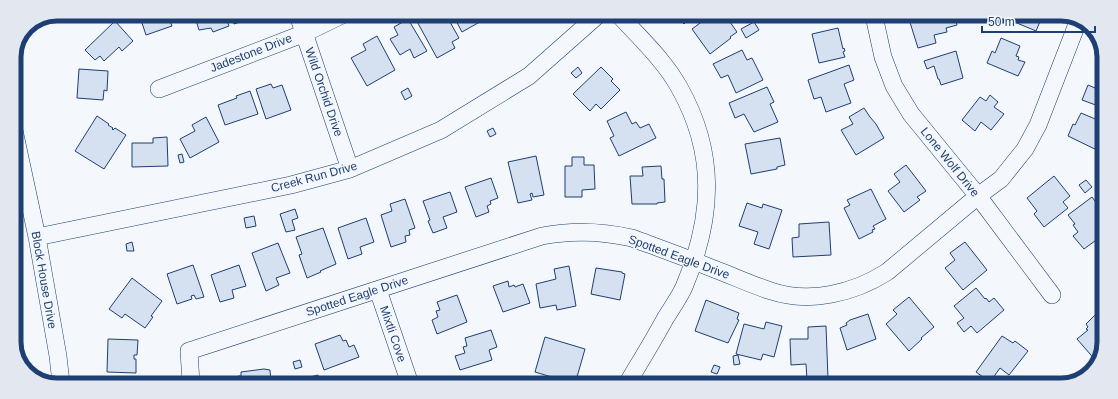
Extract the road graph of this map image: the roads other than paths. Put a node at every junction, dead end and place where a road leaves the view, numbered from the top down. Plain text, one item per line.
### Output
1 (301, 21) edge
2 (330, 21) edge
3 (591, 21) edge
4 (625, 21) edge
5 (875, 21) edge
6 (1077, 25) edge
7 (305, 33) junction
8 (159, 89) dead end
9 (21, 163) edge
10 (350, 169) junction
11 (978, 196) junction
12 (37, 237) junction
13 (693, 261) junction
14 (378, 290) junction
15 (1052, 294) dead end
16 (60, 378) edge
17 (191, 378) edge
18 (408, 378) dead end
19 (631, 378) edge

1 - 7 street, Wild Orchid Drive
2 - 7 street, Jadestone Drive
3 - 10 street, Creek Run Drive
4 - 13 street
5 - 11 street, Lone Wolf Drive
6 - 11 street, Spotted Eagle Drive
7 - 8 street, Jadestone Drive
7 - 10 street, Wild Orchid Drive
9 - 12 street, Block House Drive
10 - 12 street, Creek Run Drive
11 - 13 street, Spotted Eagle Drive
11 - 15 street, Lone Wolf Drive
12 - 16 street, Block House Drive
13 - 14 street, Spotted Eagle Drive
13 - 19 street
14 - 17 street, Spotted Eagle Drive
14 - 18 street, Mixtli Cove

